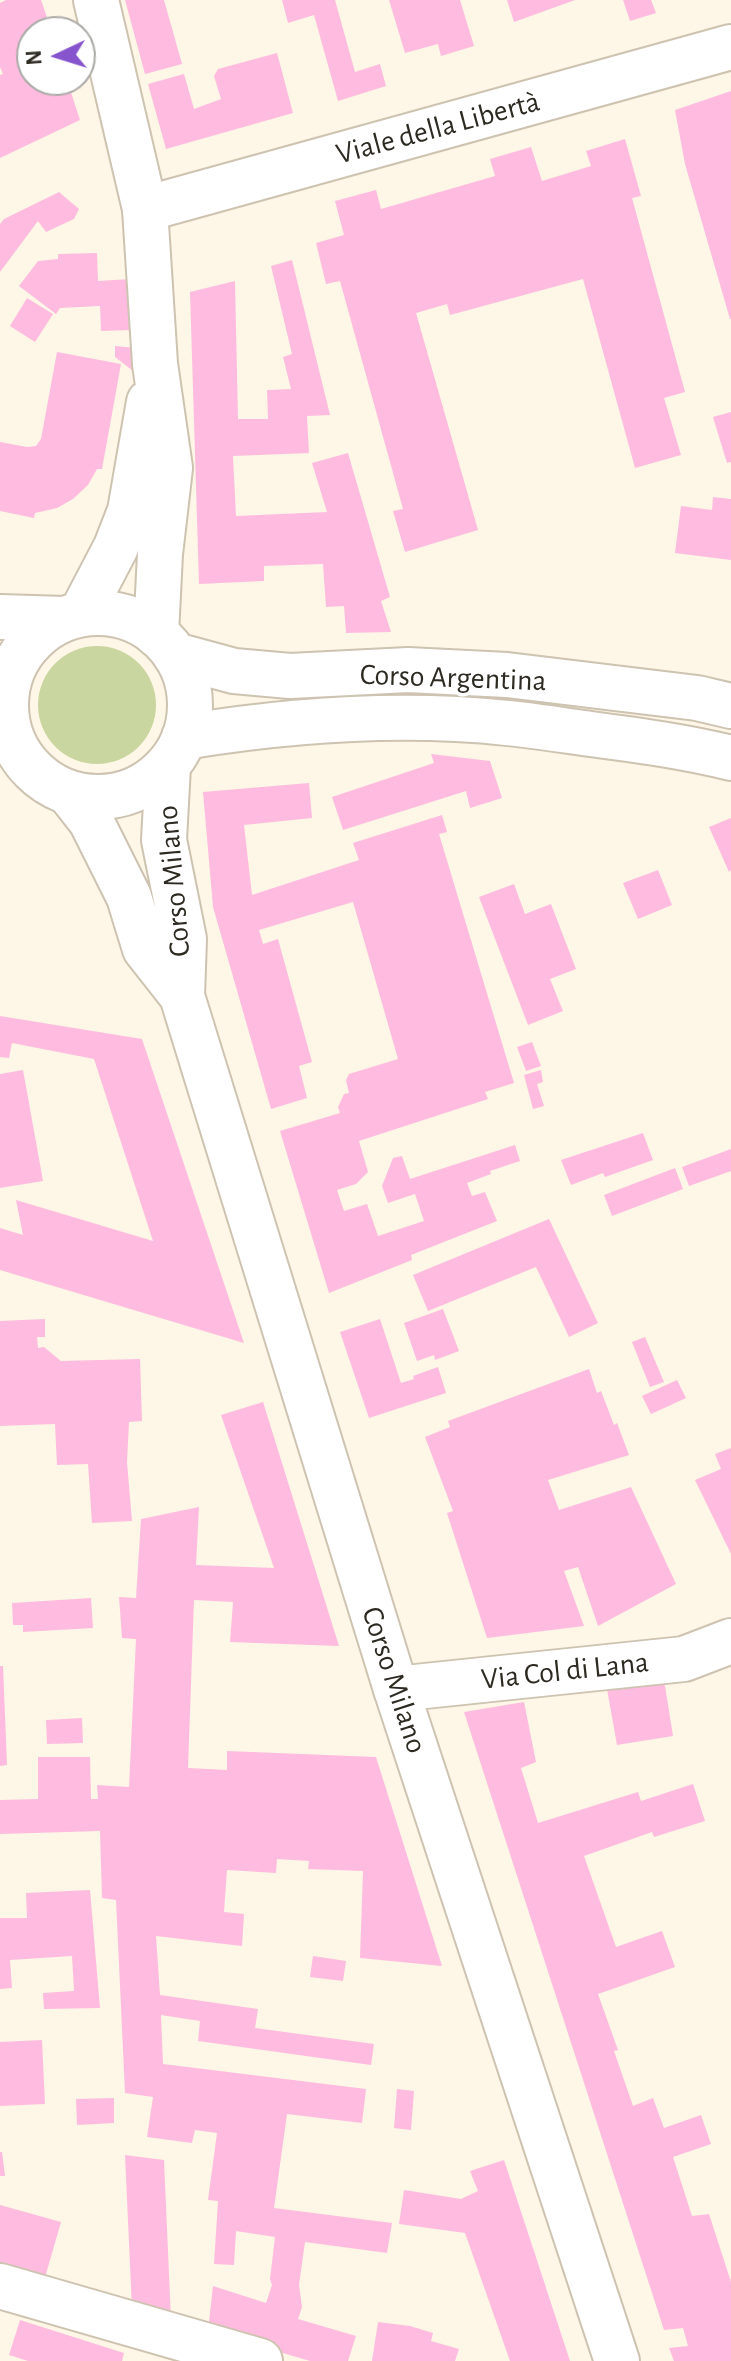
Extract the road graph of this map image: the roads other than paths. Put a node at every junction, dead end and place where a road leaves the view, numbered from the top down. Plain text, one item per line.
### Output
1 (96, 0) edge
2 (731, 47) edge
3 (145, 209) junction
4 (155, 364) junction
5 (73, 616) junction
6 (0, 617) edge
7 (166, 644) junction
8 (731, 706) edge
9 (5, 729) edge
10 (176, 752) junction
11 (731, 758) edge
12 (69, 793) junction
13 (182, 996) junction
14 (731, 1641) edge
15 (396, 1689) junction
16 (0, 2286) edge
17 (260, 2361) edge
18 (617, 2361) edge

1 - 3 street
2 - 3 street, Viale della Libertà
3 - 4 street
4 - 5 street
4 - 7 street
5 - 6 street
5 - 7 street, Corso Argentina
5 - 9 street, Corso Argentina
7 - 8 street, Corso Argentina
7 - 10 street
9 - 12 street, Corso Argentina
10 - 11 street, Corso Argentina
10 - 12 street, Corso Argentina
10 - 13 street, Corso Milano
12 - 13 street, Corso Milano
13 - 15 street, Corso Milano
14 - 15 street, Via Col di Lana
15 - 18 street, Corso Milano
16 - 17 street

